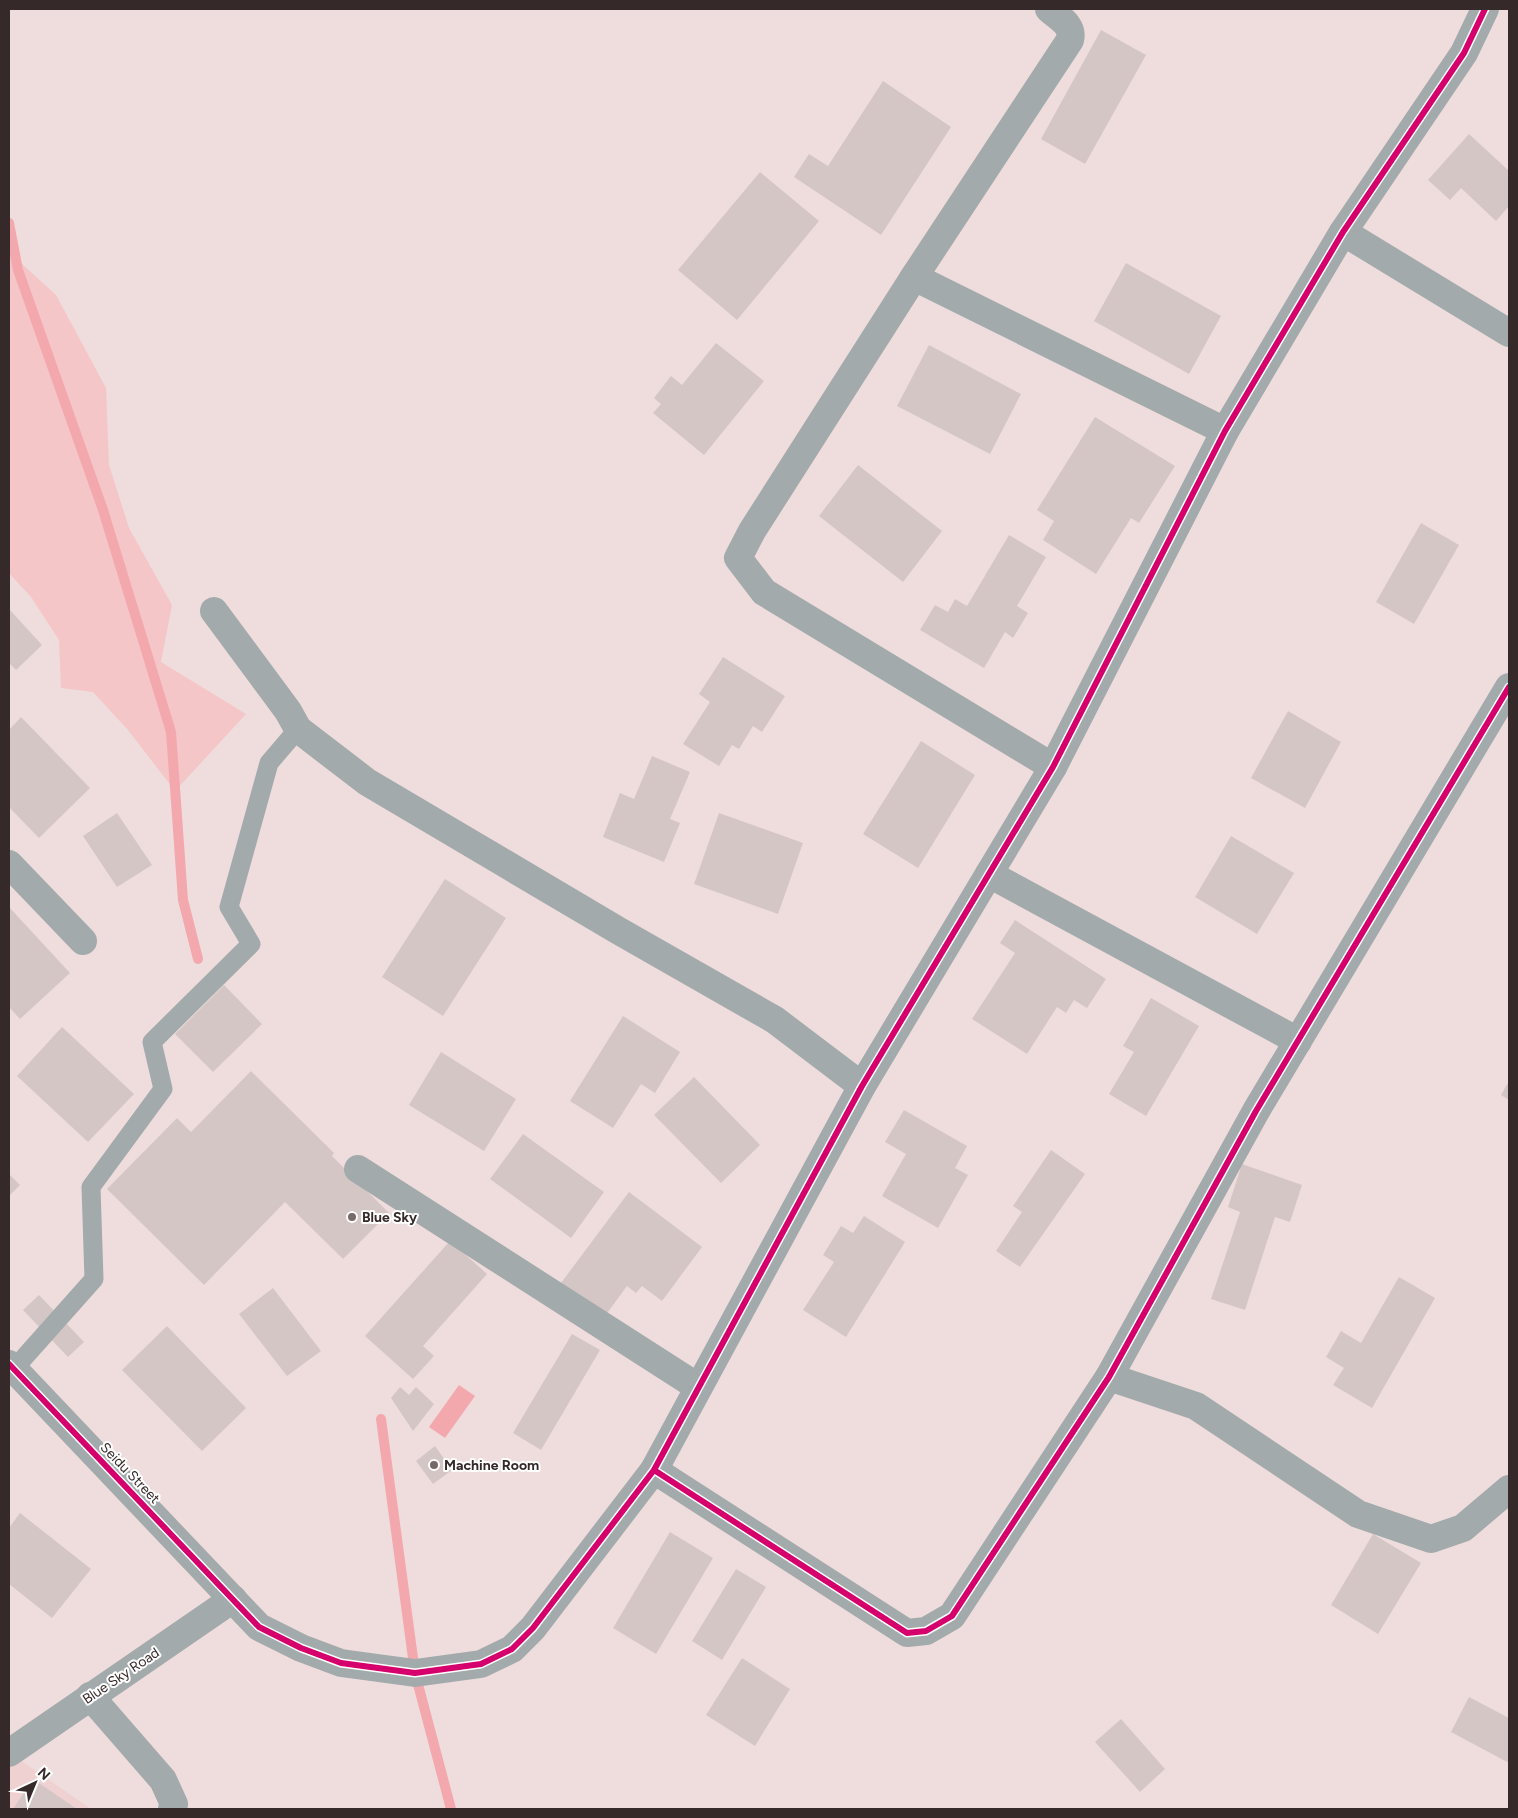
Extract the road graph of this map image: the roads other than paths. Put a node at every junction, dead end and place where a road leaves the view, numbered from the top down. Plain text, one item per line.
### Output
1 (1049, 9) edge
2 (1485, 9) edge
3 (1343, 232) junction
4 (914, 277) junction
5 (1509, 333) edge
6 (1225, 431) junction
7 (214, 611) dead end
8 (1509, 687) edge
9 (298, 729) junction
10 (1053, 767) junction
11 (9, 864) edge
12 (989, 874) junction
13 (83, 941) dead end
14 (1298, 1041) junction
15 (862, 1086) junction
16 (358, 1169) dead end
17 (11, 1367) edge
18 (1108, 1377) junction
19 (698, 1387) junction
20 (654, 1470) junction
21 (1509, 1489) edge
22 (233, 1599) junction
23 (90, 1696) junction
24 (9, 1753) edge
25 (172, 1809) edge

1 - 4 street
2 - 3 street, Seidu Street
3 - 5 street
3 - 6 street, Seidu Street
4 - 6 street
4 - 10 street
6 - 10 street, Seidu Street
7 - 9 street
8 - 14 street
9 - 15 street
9 - 17 lane
10 - 12 street, Seidu Street
11 - 13 street
12 - 14 street
12 - 15 street, Seidu Street
14 - 18 street
15 - 19 street, Seidu Street
16 - 19 street
17 - 22 street, Seidu Street
18 - 20 street
18 - 21 street
19 - 20 street, Seidu Street
20 - 22 street, Seidu Street
22 - 23 street, Blue Sky Road
23 - 24 street, Blue Sky Road
23 - 25 street

